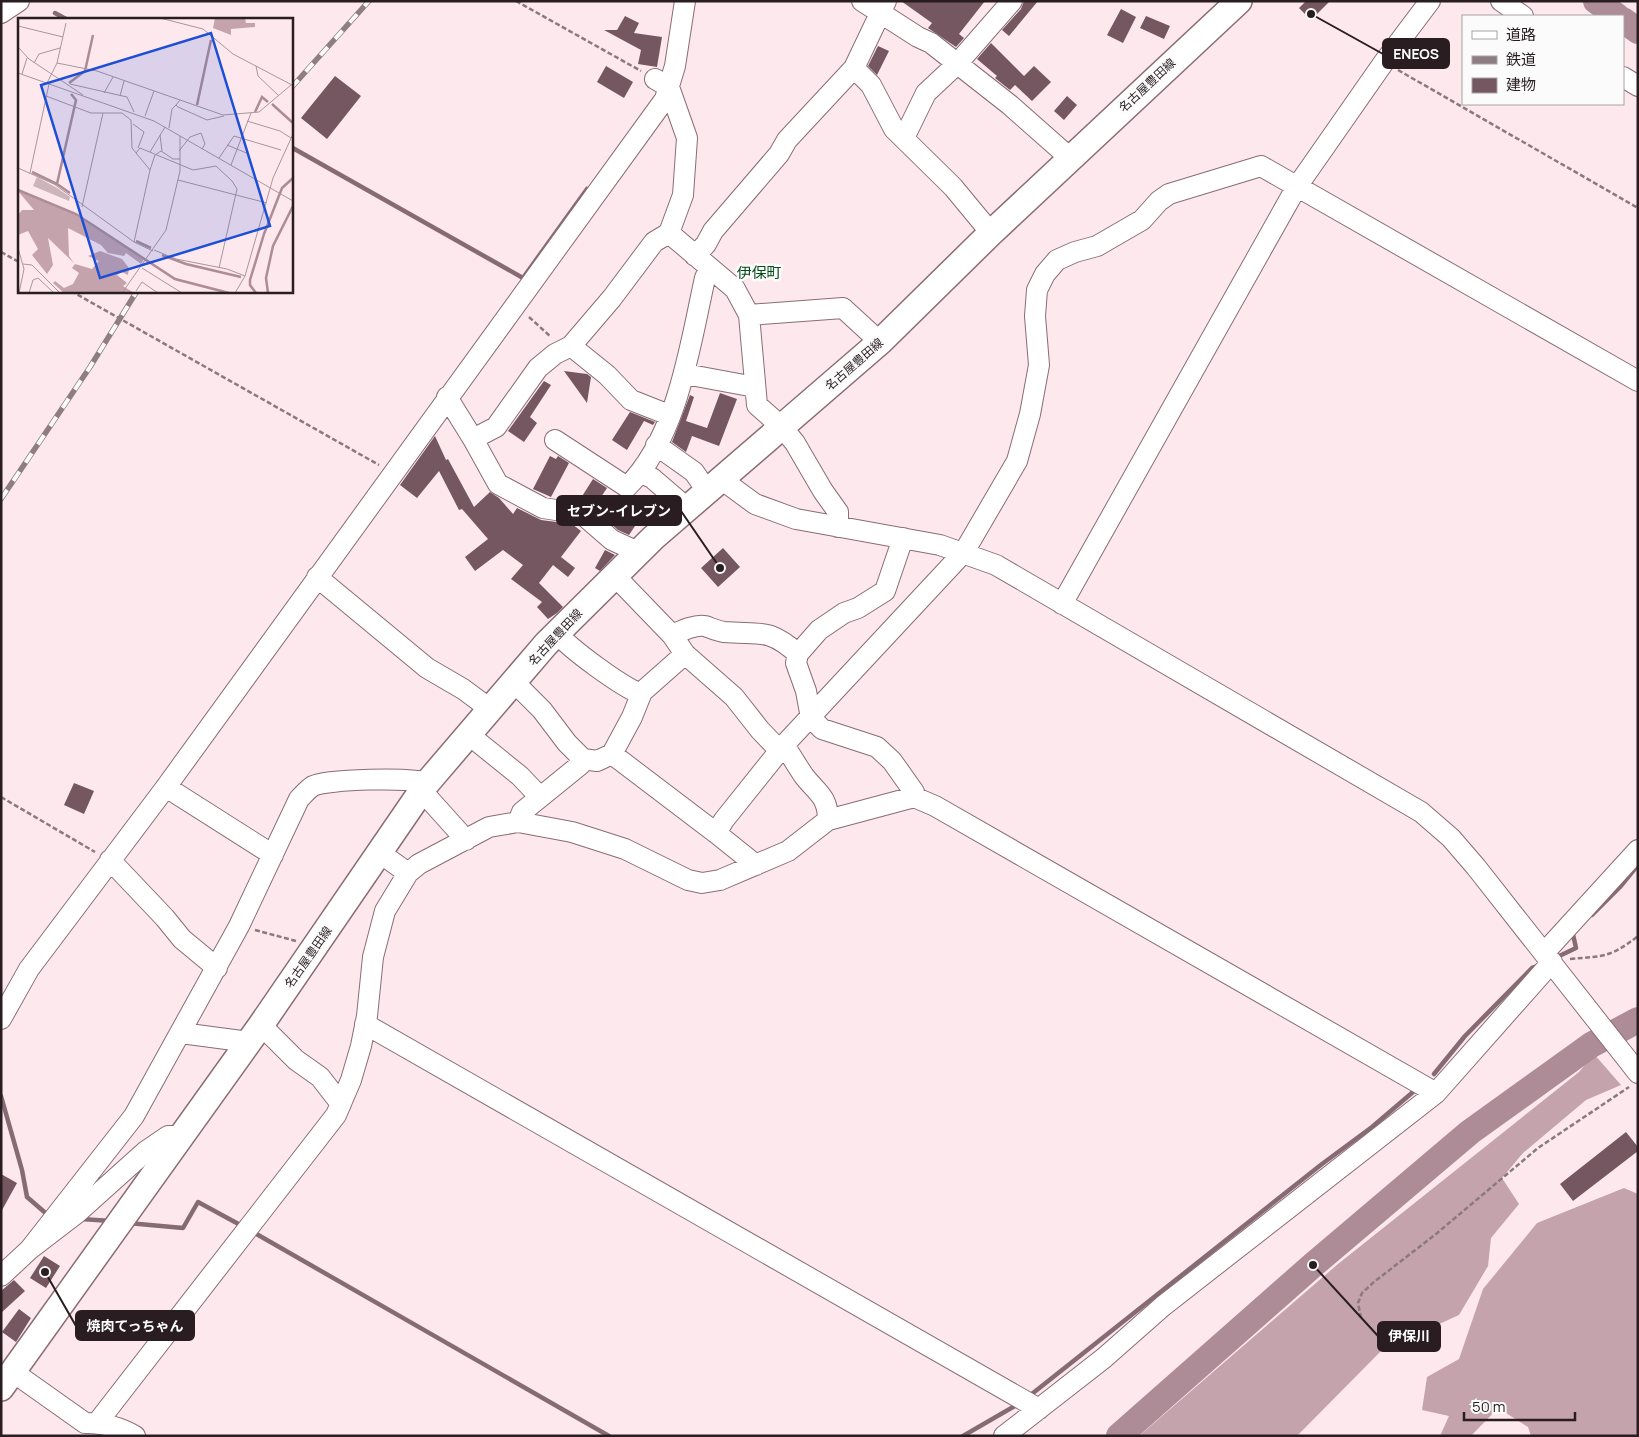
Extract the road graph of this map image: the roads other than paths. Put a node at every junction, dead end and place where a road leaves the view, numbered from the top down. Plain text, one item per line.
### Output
1 (19, 1) edge
2 (685, 1) edge
3 (862, 1) edge
4 (1012, 1) edge
5 (1239, 1) edge
6 (1430, 1) edge
7 (1501, 1) edge
8 (883, 7) edge
9 (1, 13) edge
10 (1522, 15) edge
11 (957, 64) junction
12 (854, 68) junction
13 (1624, 78) edge
14 (663, 83) junction
15 (1638, 86) edge
16 (904, 138) junction
17 (1070, 158) junction
18 (1296, 188) junction
19 (669, 233) junction
20 (991, 233) junction
21 (702, 262) junction
22 (749, 315) junction
23 (880, 342) junction
24 (566, 348) junction
25 (685, 374) junction
26 (1638, 381) edge
27 (756, 387) junction
28 (447, 397) junction
29 (669, 415) junction
30 (782, 426) junction
31 (472, 439) junction
32 (555, 440) dead end
33 (656, 445) junction
34 (641, 473) junction
35 (714, 485) junction
36 (686, 508) junction
37 (838, 527) junction
38 (904, 538) junction
39 (638, 552) junction
40 (964, 552) junction
41 (614, 575) junction
42 (317, 578) junction
43 (1062, 604) junction
44 (557, 633) junction
45 (672, 635) junction
46 (685, 654) junction
47 (798, 654) junction
48 (514, 682) junction
49 (641, 694) junction
50 (490, 709) junction
51 (812, 718) junction
52 (468, 734) junction
53 (782, 748) junction
54 (612, 754) junction
55 (583, 759) junction
56 (166, 787) junction
57 (424, 787) junction
58 (539, 796) junction
59 (914, 797) junction
60 (828, 820) junction
61 (518, 822) junction
62 (716, 833) junction
63 (466, 840) junction
64 (1638, 850) edge
65 (380, 853) junction
66 (273, 855) junction
67 (110, 860) junction
68 (756, 864) junction
69 (408, 873) junction
70 (1553, 963) junction
71 (217, 968) junction
72 (1, 1018) edge
73 (365, 1024) junction
74 (181, 1033) junction
75 (255, 1033) junction
76 (1635, 1075) edge
77 (1436, 1093) junction
78 (341, 1104) junction
79 (182, 1136) junction
80 (63, 1217) junction
81 (1, 1276) edge
82 (5, 1382) edge
83 (1036, 1407) junction
84 (97, 1423) junction
85 (135, 1436) edge
86 (1004, 1436) edge

1 - 9 street
2 - 14 street
3 - 8 street
4 - 11 street
5 - 17 main road, 名古屋豊田線
6 - 18 street
7 - 10 street
8 - 11 street
8 - 12 street
11 - 16 street
11 - 17 street
12 - 16 street
12 - 21 street
13 - 15 street
14 - 19 street
14 - 28 street
16 - 20 street
17 - 20 main road, 名古屋豊田線
18 - 26 street
18 - 40 street
18 - 43 street
19 - 21 street
19 - 24 street
20 - 23 main road, 名古屋豊田線
21 - 22 street
21 - 25 street
22 - 23 street
22 - 27 street
23 - 30 main road, 名古屋豊田線
24 - 29 street
24 - 31 street
25 - 27 street
25 - 29 street
27 - 30 street
28 - 31 street
28 - 42 street
29 - 33 street
30 - 35 main road, 名古屋豊田線
30 - 37 street
31 - 39 street
32 - 34 street
33 - 34 street
33 - 35 street
34 - 36 street
35 - 36 main road, 名古屋豊田線
35 - 37 street
36 - 39 main road, 名古屋豊田線
37 - 38 street
38 - 40 street
38 - 47 street
39 - 41 main road, 名古屋豊田線
40 - 43 street
40 - 51 street
41 - 44 main road, 名古屋豊田線
41 - 45 street
42 - 50 street
42 - 56 street
43 - 70 street
44 - 48 main road, 名古屋豊田線
44 - 49 street
45 - 46 street
45 - 47 street
46 - 49 street
46 - 53 street
47 - 51 street
48 - 50 main road, 名古屋豊田線
48 - 55 street
49 - 54 street
50 - 52 main road, 名古屋豊田線
51 - 53 street
51 - 59 street
52 - 57 main road, 名古屋豊田線
52 - 58 street
53 - 60 street
53 - 62 street
54 - 55 street
54 - 62 street
55 - 58 street
56 - 66 street
56 - 67 street
57 - 63 street
57 - 65 main road, 名古屋豊田線
57 - 66 street
58 - 61 street
59 - 60 street
59 - 77 street
60 - 68 street
61 - 63 street
61 - 68 street
62 - 68 street
63 - 69 street
64 - 70 street
65 - 69 street
65 - 75 main road, 名古屋豊田線
66 - 71 street
67 - 71 street
67 - 72 street
69 - 73 street
70 - 76 street
70 - 77 street
71 - 74 street
73 - 78 street
73 - 83 street
74 - 75 street
74 - 80 street
75 - 78 street
75 - 79 main road, 名古屋豊田線
77 - 83 street
78 - 84 street
79 - 80 street
79 - 82 main road, 名古屋豊田線
80 - 81 street
82 - 84 street
83 - 86 street
84 - 85 street

